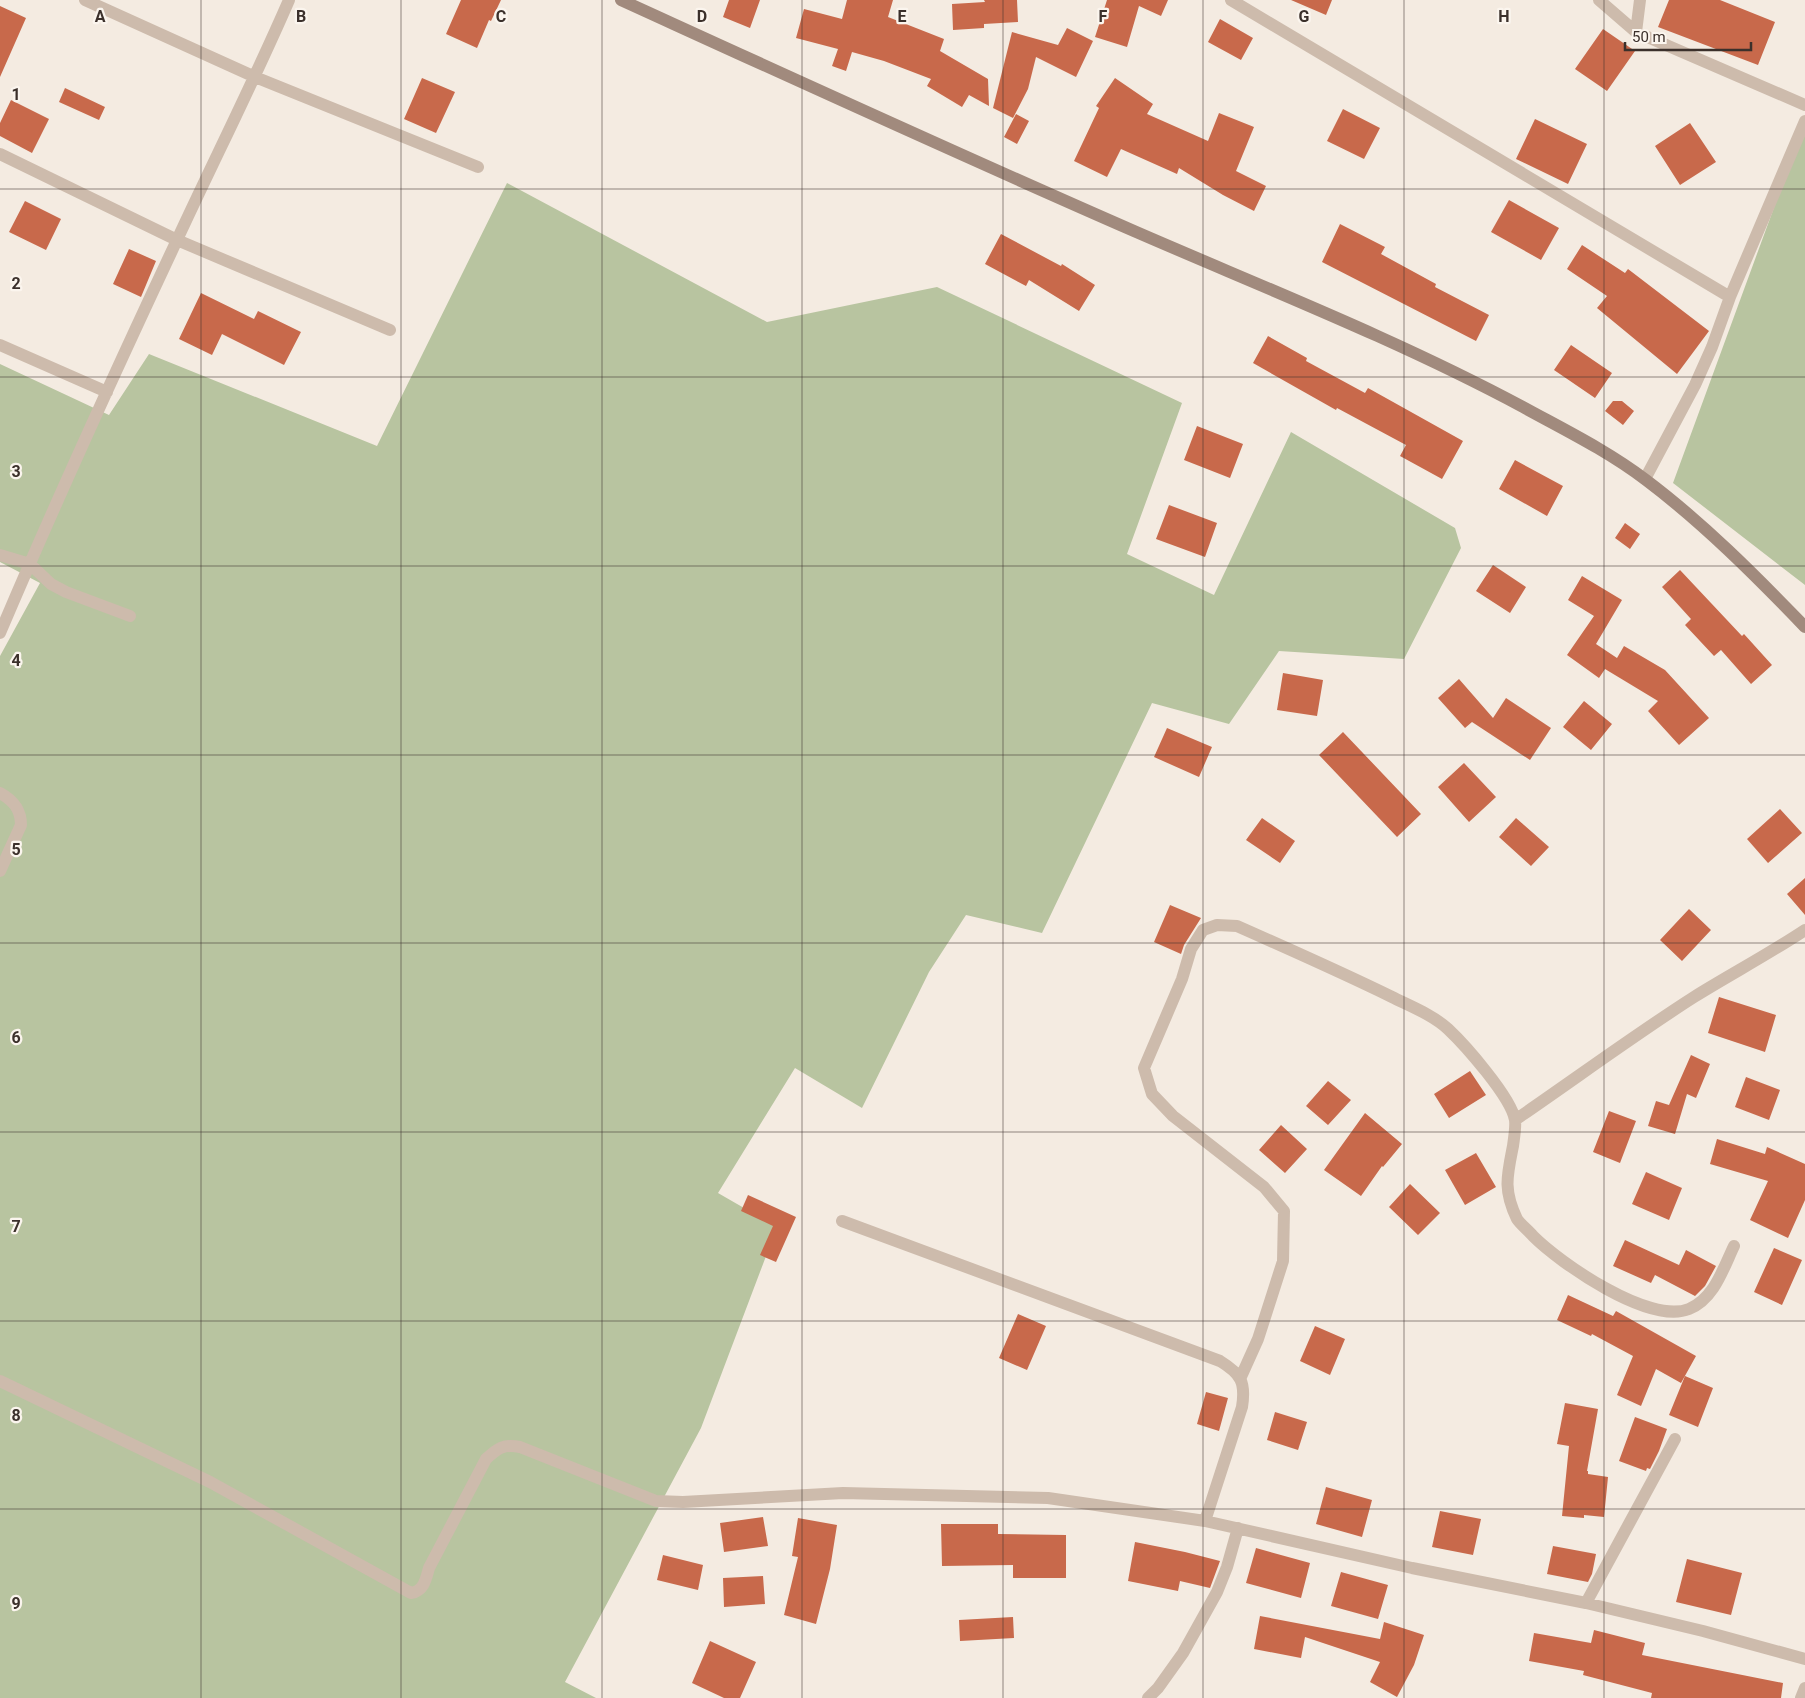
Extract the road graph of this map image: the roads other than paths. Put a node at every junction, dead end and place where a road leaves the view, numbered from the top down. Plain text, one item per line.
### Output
1 (86, 0) edge
2 (289, 0) edge
3 (621, 0) edge
4 (1231, 0) edge
5 (1599, 0) edge
6 (1640, 0) edge
7 (1636, 32) junction
8 (255, 78) junction
9 (1805, 105) edge
10 (1805, 121) edge
11 (0, 154) edge
12 (478, 167) dead end
13 (177, 240) junction
14 (1730, 297) junction
15 (390, 330) dead end
16 (0, 345) edge
17 (107, 392) junction
18 (1645, 479) junction
19 (0, 554) edge
20 (30, 564) junction
21 (130, 616) dead end
22 (1805, 627) edge
23 (0, 633) edge
24 (0, 793) edge
25 (0, 871) edge
26 (1805, 930) edge
27 (1515, 1120) junction
28 (842, 1221) dead end
29 (1734, 1246) dead end
30 (1240, 1379) junction
31 (0, 1381) edge
32 (1675, 1439) dead end
33 (1205, 1521) junction
34 (1238, 1528) junction
35 (1586, 1604) junction
36 (1805, 1659) edge
37 (1805, 1688) edge
38 (1148, 1698) edge
39 (1801, 1698) edge

1 - 8 street
2 - 8 street
3 - 18 main road
4 - 14 street
5 - 7 street
6 - 7 street
7 - 9 street
8 - 12 street
8 - 13 street
10 - 14 street
11 - 13 street
13 - 15 street
13 - 17 street
14 - 18 street
16 - 17 street
17 - 20 street
18 - 22 main road
19 - 20 street
20 - 21 street
20 - 23 street
24 - 25 street
26 - 27 street
27 - 29 street
27 - 30 street
28 - 30 street
30 - 33 street
31 - 33 street
32 - 35 street
33 - 34 street
34 - 35 street
34 - 38 street
35 - 36 street
37 - 39 street

